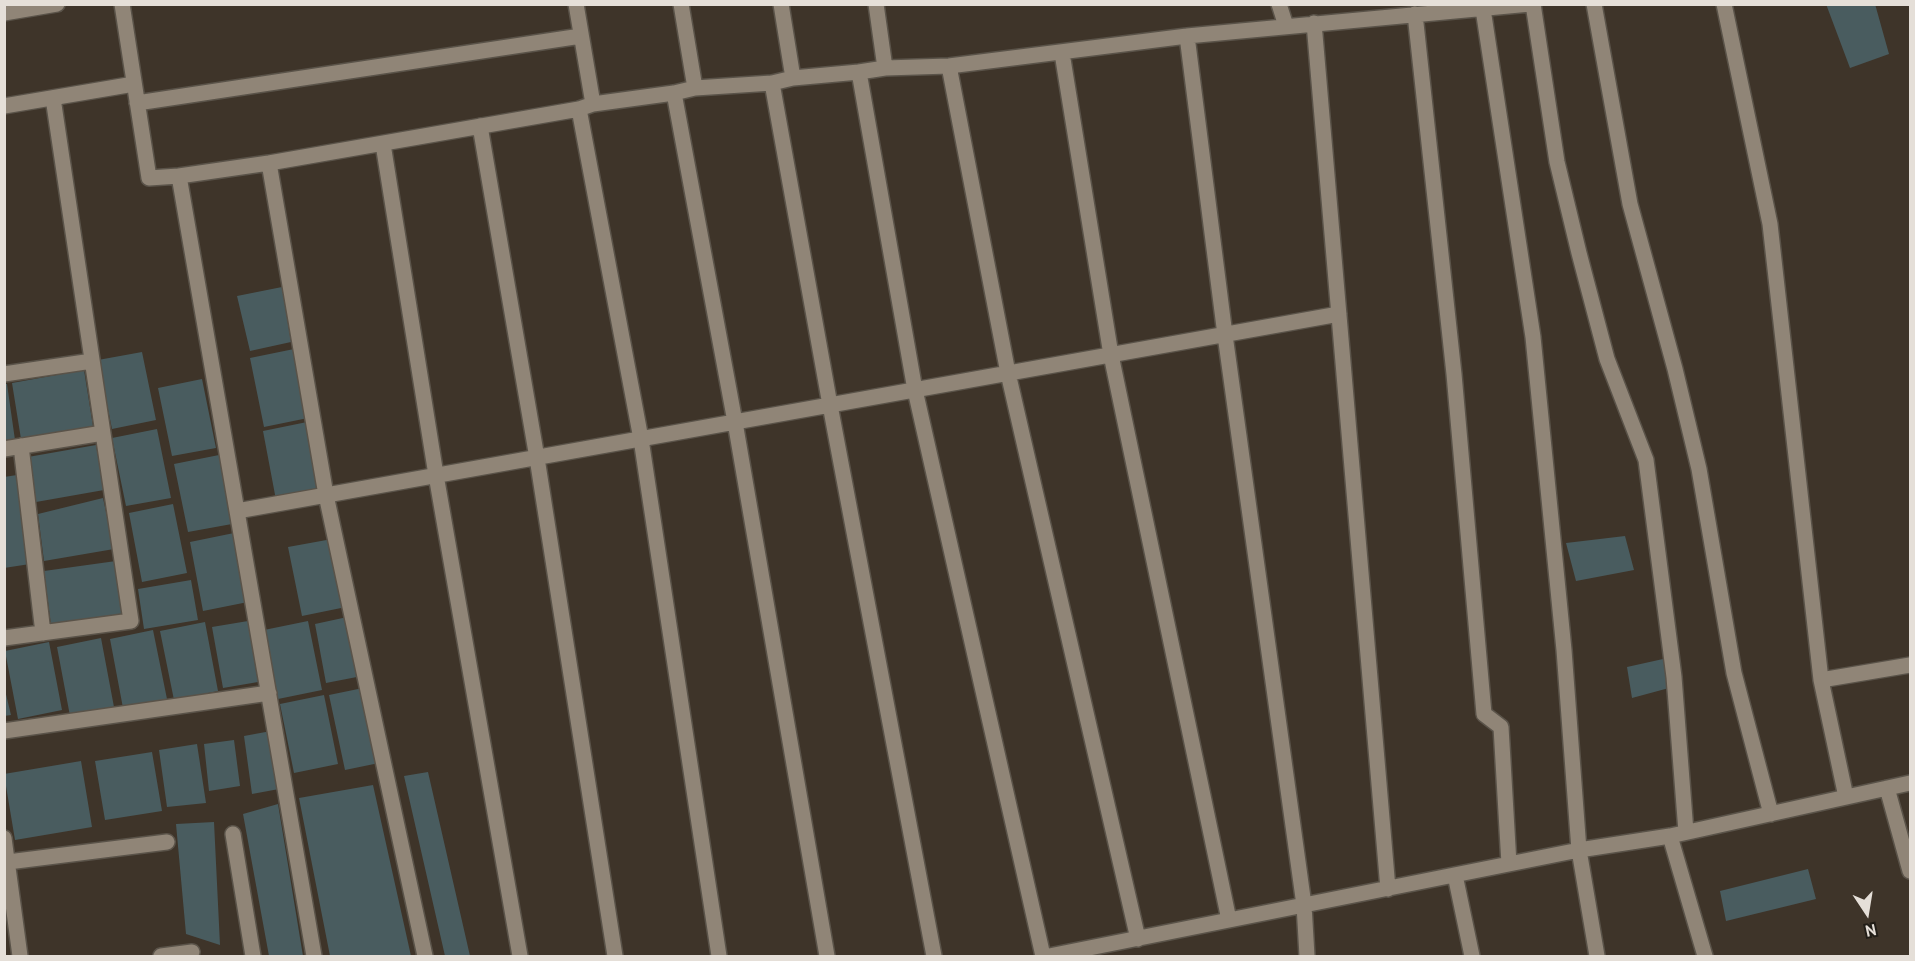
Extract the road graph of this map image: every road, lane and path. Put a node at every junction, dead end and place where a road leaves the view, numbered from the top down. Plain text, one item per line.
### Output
1 (57, 4) edge
2 (122, 4) edge
3 (576, 4) edge
4 (681, 4) edge
5 (781, 4) edge
6 (876, 4) edge
7 (1279, 4) edge
8 (1531, 4) edge
9 (1594, 4) edge
10 (1724, 4) edge
11 (1460, 8) edge
12 (1483, 9) junction
13 (4, 14) edge
14 (1415, 14) junction
15 (1314, 24) junction
16 (1286, 26) junction
17 (581, 36) junction
18 (1187, 36) junction
19 (1062, 53) junction
20 (950, 66) junction
21 (885, 68) junction
22 (859, 72) junction
23 (793, 78) junction
24 (772, 82) junction
25 (134, 84) junction
26 (695, 88) junction
27 (674, 93) junction
28 (52, 98) junction
29 (137, 103) junction
30 (4, 106) edge
31 (586, 106) junction
32 (480, 126) junction
33 (383, 144) junction
34 (269, 163) junction
35 (179, 176) junction
36 (1339, 314) junction
37 (1225, 335) junction
38 (1111, 355) junction
39 (92, 361) junction
40 (1008, 373) junction
41 (4, 374) edge
42 (915, 390) junction
43 (830, 405) junction
44 (735, 422) junction
45 (103, 433) junction
46 (641, 439) junction
47 (21, 446) junction
48 (4, 449) edge
49 (537, 458) junction
50 (436, 475) junction
51 (326, 495) junction
52 (237, 511) junction
53 (43, 633) junction
54 (4, 638) edge
55 (1911, 664) edge
56 (1821, 680) junction
57 (268, 693) junction
58 (4, 730) edge
59 (1911, 783) edge
60 (1887, 788) junction
61 (1846, 797) junction
62 (1771, 814) junction
63 (1686, 832) junction
64 (233, 834) dead end
65 (1670, 836) junction
66 (4, 838) edge
67 (167, 842) dead end
68 (1579, 850) junction
69 (8, 862) junction
70 (1509, 864) junction
71 (1911, 871) edge
72 (1455, 875) junction
73 (1388, 889) junction
74 (1304, 906) junction
75 (1229, 920) junction
76 (1138, 939) junction
77 (192, 952) dead end
78 (1066, 955) edge
79 (20, 957) edge
80 (161, 957) edge
81 (254, 957) edge
82 (314, 957) edge
83 (425, 957) edge
84 (520, 957) edge
85 (615, 957) edge
86 (719, 957) edge
87 (827, 957) edge
88 (934, 957) edge
89 (1043, 957) edge
90 (1049, 957) edge
91 (1306, 957) edge
92 (1472, 957) edge
93 (1597, 957) edge
94 (1706, 957) edge

1 - 13 street
2 - 25 street
3 - 17 street
4 - 26 street
5 - 23 street
6 - 21 street
7 - 16 street
8 - 12 street
8 - 63 street
9 - 62 street
10 - 56 street
11 - 12 street
11 - 14 street
12 - 68 street
14 - 15 street
14 - 70 street
15 - 16 street
15 - 36 street
16 - 18 street
17 - 29 street
17 - 31 street
18 - 19 street
18 - 37 street
19 - 20 street
19 - 38 street
20 - 21 street
20 - 40 street
21 - 22 street
22 - 23 street
22 - 42 street
23 - 24 street
24 - 26 street
24 - 43 street
25 - 28 street
25 - 29 street
26 - 27 street
27 - 31 street
27 - 44 street
28 - 30 street
28 - 39 street
29 - 35 street
31 - 32 street
31 - 46 street
32 - 33 street
32 - 49 street
33 - 34 street
33 - 50 street
34 - 35 street
34 - 51 street
35 - 52 street
36 - 37 street
36 - 73 street
37 - 38 street
37 - 74 street
38 - 40 street
38 - 75 street
39 - 41 street
39 - 45 street
40 - 42 street
40 - 76 street
42 - 43 street
42 - 89 street
43 - 44 street
43 - 88 street
44 - 46 street
44 - 87 street
45 - 47 street
45 - 53 street
46 - 49 street
46 - 86 street
47 - 48 street
47 - 53 street
49 - 50 street
49 - 85 street
50 - 51 street
50 - 84 street
51 - 52 street
51 - 83 street
52 - 57 street
53 - 54 street
55 - 56 street
56 - 61 street
57 - 58 street
57 - 82 street
59 - 60 street
60 - 61 street
60 - 71 street
61 - 62 street
62 - 63 street
63 - 65 street
64 - 81 street
65 - 68 street
65 - 94 street
66 - 69 street
67 - 69 street
68 - 70 street
68 - 93 street
69 - 79 street
70 - 72 street
72 - 73 street
72 - 92 street
73 - 74 street
74 - 75 street
74 - 91 street
75 - 76 street
76 - 78 street
77 - 80 street
78 - 90 street

